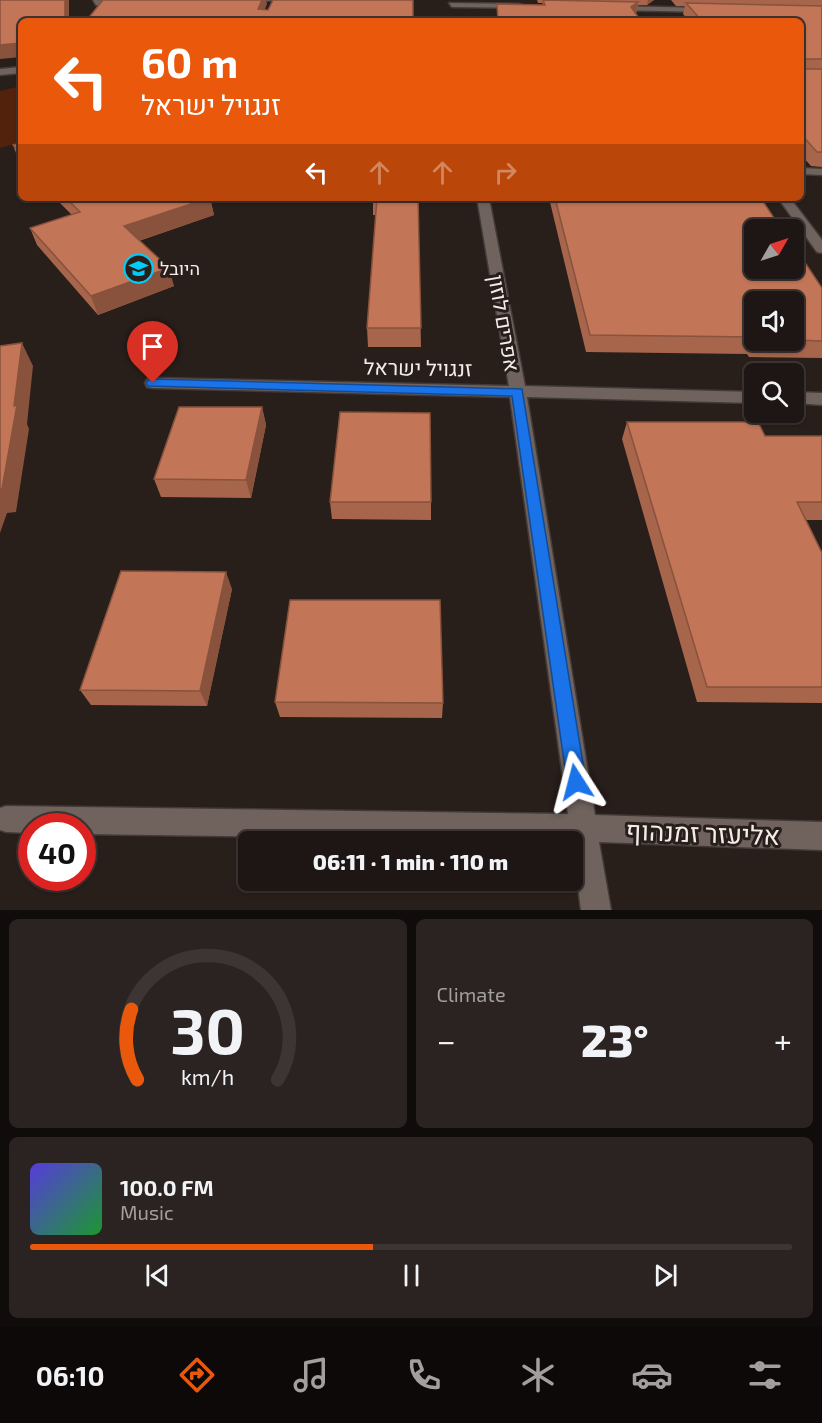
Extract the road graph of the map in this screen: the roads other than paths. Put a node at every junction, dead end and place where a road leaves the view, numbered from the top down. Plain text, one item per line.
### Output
1 (96, 0) edge
2 (274, 0) edge
3 (620, 0) edge
4 (238, 1) edge
5 (131, 3) edge
6 (452, 6) edge
7 (533, 6) edge
8 (602, 8) edge
9 (626, 8) junction
10 (270, 10) edge
11 (718, 10) edge
12 (18, 70) edge
13 (0, 72) edge
14 (804, 171) edge
15 (822, 172) edge
16 (484, 201) edge
17 (786, 201) edge
18 (822, 249) edge
19 (153, 383) dead end
20 (518, 392) junction
21 (744, 397) edge
22 (804, 398) edge
23 (822, 399) edge
24 (6, 819) dead end
25 (583, 828) junction
26 (822, 836) edge
27 (596, 910) edge

1 - 5 street
2 - 4 street
2 - 10 street
3 - 9 street
6 - 7 street
8 - 9 street
9 - 11 street
12 - 13 street
14 - 15 street
16 - 20 street, אפרים לוזון
17 - 18 street
19 - 20 street, זנגויל ישראל
20 - 21 street, זנגויל ישראל
20 - 25 street, אפרים לוזון
22 - 23 street
24 - 25 street, אליעזר זמנהוף
25 - 26 street, אליעזר זמנהוף
25 - 27 street, אפרים לוזון

